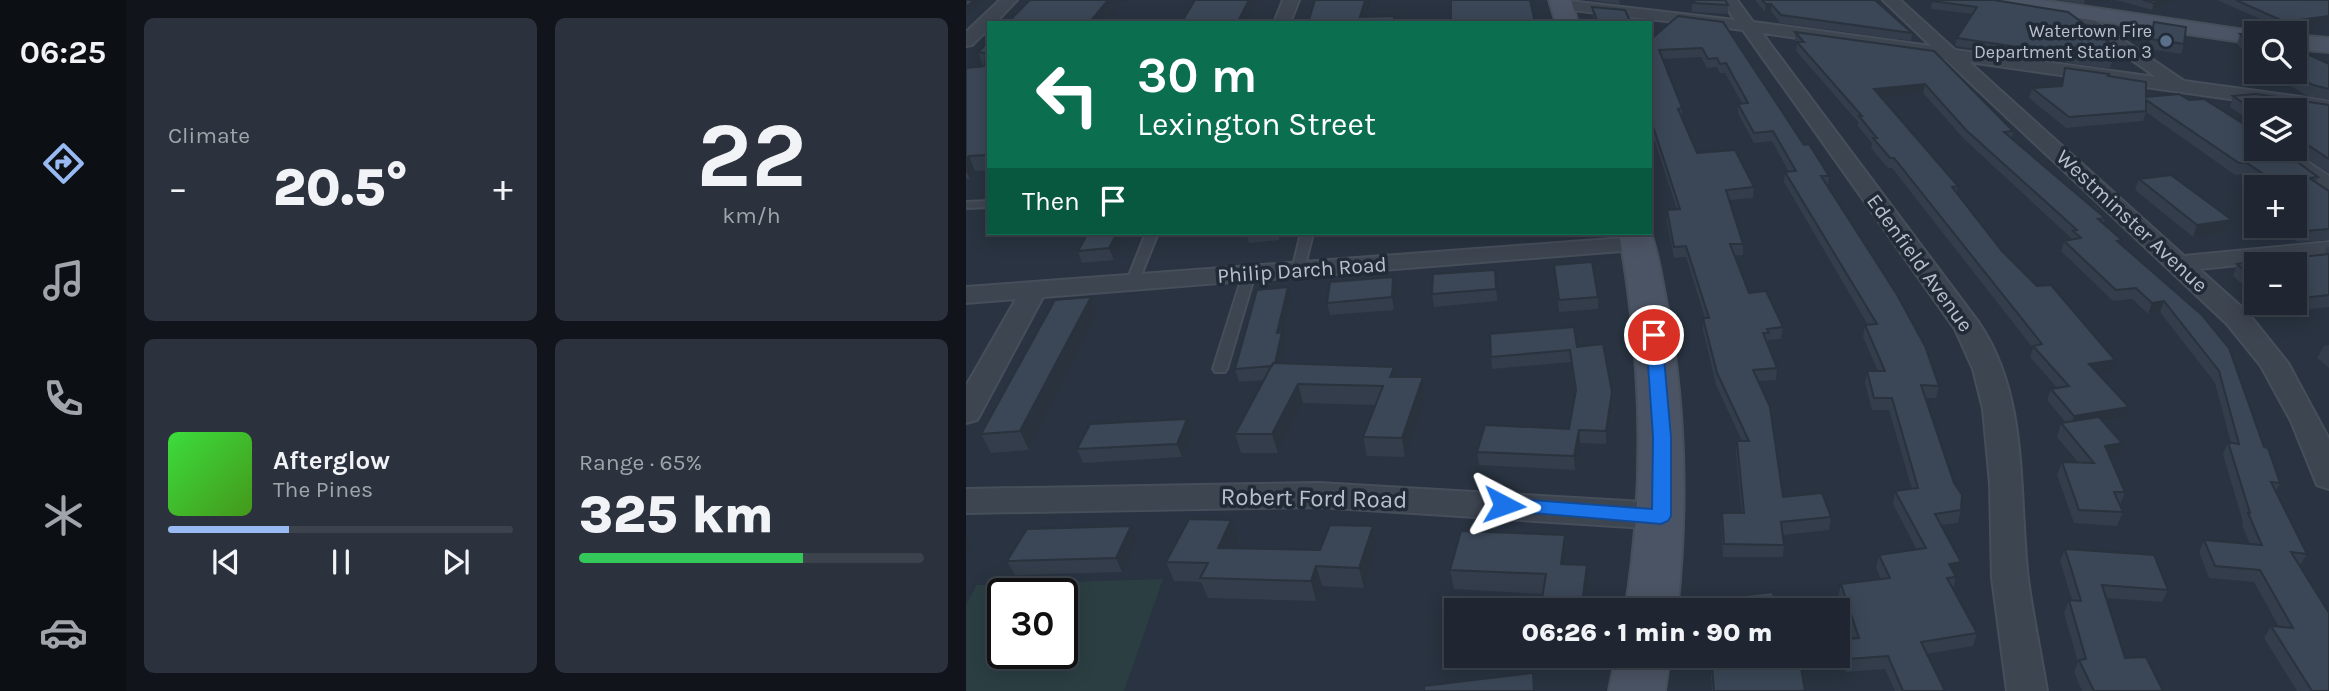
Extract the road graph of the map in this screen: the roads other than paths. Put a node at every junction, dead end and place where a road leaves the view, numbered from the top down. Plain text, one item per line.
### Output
1 (1009, 0) edge
2 (1291, 0) edge
3 (1729, 0) edge
4 (1891, 0) edge
5 (1995, 0) edge
6 (1563, 9) edge
7 (2073, 10) junction
8 (2213, 10) dead end
9 (1283, 21) edge
10 (2244, 24) edge
11 (1748, 26) junction
12 (2244, 35) edge
13 (966, 41) edge
14 (2307, 43) edge
15 (2329, 45) edge
16 (1950, 53) junction
17 (2307, 55) edge
18 (2329, 66) edge
19 (2179, 85) junction
20 (2212, 107) edge
21 (2329, 107) edge
22 (2292, 161) edge
23 (2329, 186) edge
24 (987, 204) edge
25 (966, 205) edge
26 (1151, 235) edge
27 (1307, 235) edge
28 (1636, 239) edge
29 (2329, 249) edge
30 (2178, 264) junction
31 (1298, 270) junction
32 (1249, 274) junction
33 (1132, 283) junction
34 (1034, 290) junction
35 (966, 295) edge
36 (1220, 369) dead end
37 (966, 413) edge
38 (2329, 477) edge
39 (966, 501) edge
40 (1661, 516) junction
41 (1652, 598) edge
42 (1641, 668) edge
43 (1637, 691) edge
44 (2027, 691) edge

1 - 13 street
2 - 9 street
3 - 11 street, Edenfield Avenue
4 - 16 street, Westminster Avenue
5 - 7 street
6 - 11 street
7 - 12 street
7 - 19 street
8 - 10 street
11 - 16 street
11 - 44 street, Edenfield Avenue
14 - 15 street
16 - 19 street
16 - 30 street, Westminster Avenue
17 - 18 street
19 - 20 street
19 - 21 street
22 - 23 street
24 - 25 lane
26 - 33 lane
27 - 31 lane
28 - 31 street, Philip Darch Road
28 - 40 street
29 - 30 street
30 - 38 street, Westminster Avenue
31 - 32 street, Philip Darch Road
32 - 33 street, Philip Darch Road
32 - 36 lane
33 - 34 street, Philip Darch Road
34 - 35 street, Philip Darch Road
34 - 37 street
39 - 40 street, Robert Ford Road
40 - 41 street
42 - 43 street

